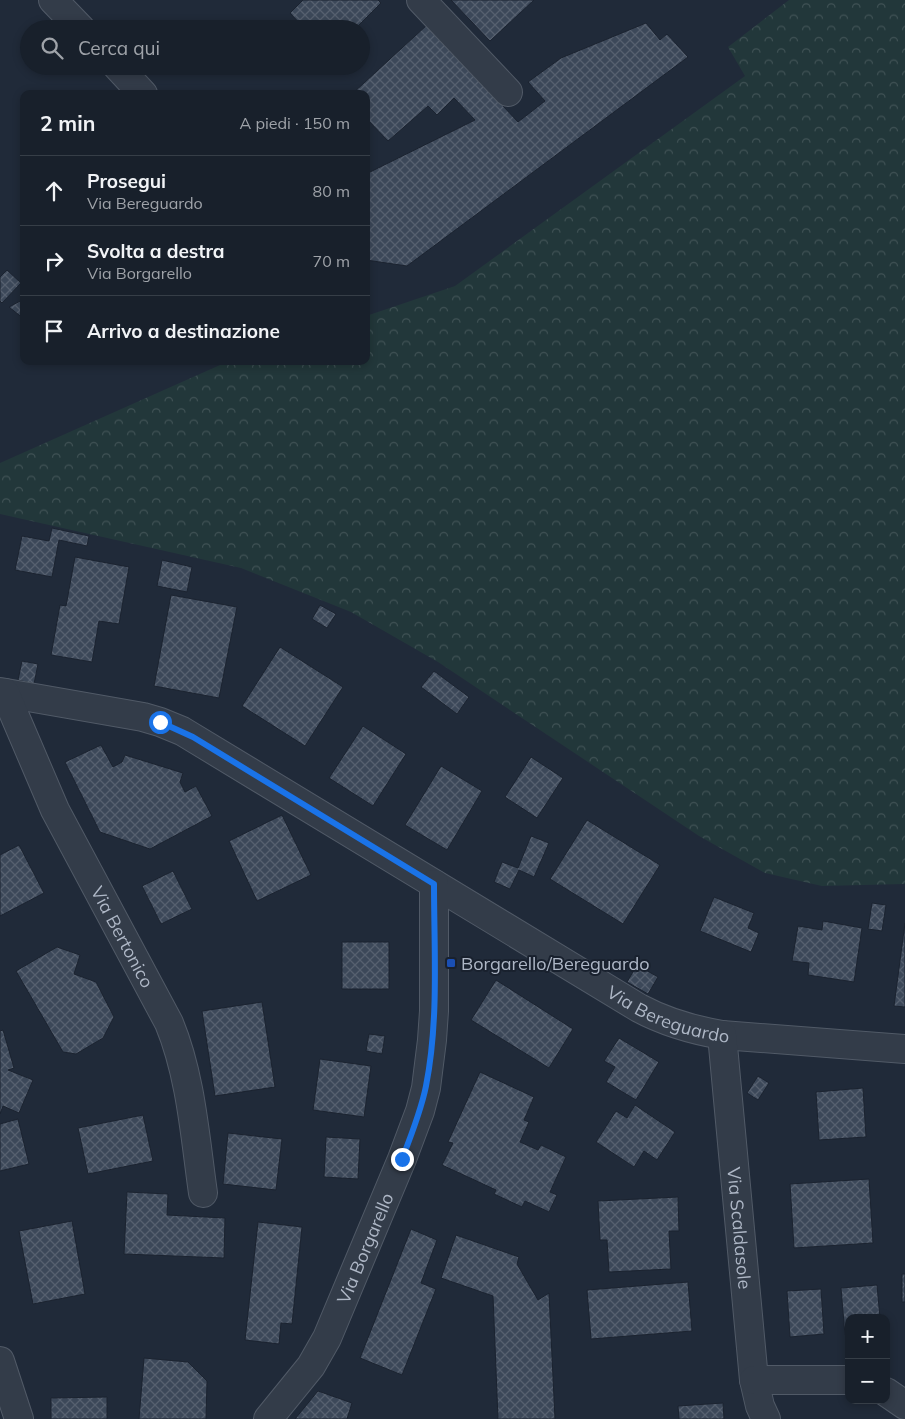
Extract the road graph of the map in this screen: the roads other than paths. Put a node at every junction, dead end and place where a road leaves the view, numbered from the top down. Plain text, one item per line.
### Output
1 (53, 0) edge
2 (421, 0) edge
3 (72, 20) edge
4 (125, 75) edge
5 (139, 90) edge
6 (508, 92) dead end
7 (3, 692) edge
8 (434, 884) junction
9 (722, 1035) junction
10 (905, 1049) edge
11 (203, 1193) dead end
12 (0, 1361) edge
13 (754, 1380) junction
14 (845, 1380) edge
15 (890, 1395) edge
16 (905, 1405) edge
17 (19, 1419) edge
18 (268, 1419) edge
19 (766, 1419) edge

1 - 3 street
2 - 6 street
4 - 5 street
7 - 8 street, Via Bereguardo
7 - 11 street, Via Bertonico
8 - 9 street, Via Bereguardo
8 - 18 street, Via Borgarello
9 - 10 street, Via Bereguardo
9 - 13 street, Via Scaldasole
12 - 17 street
13 - 14 street
13 - 19 street, Via Scaldasole
15 - 16 street

